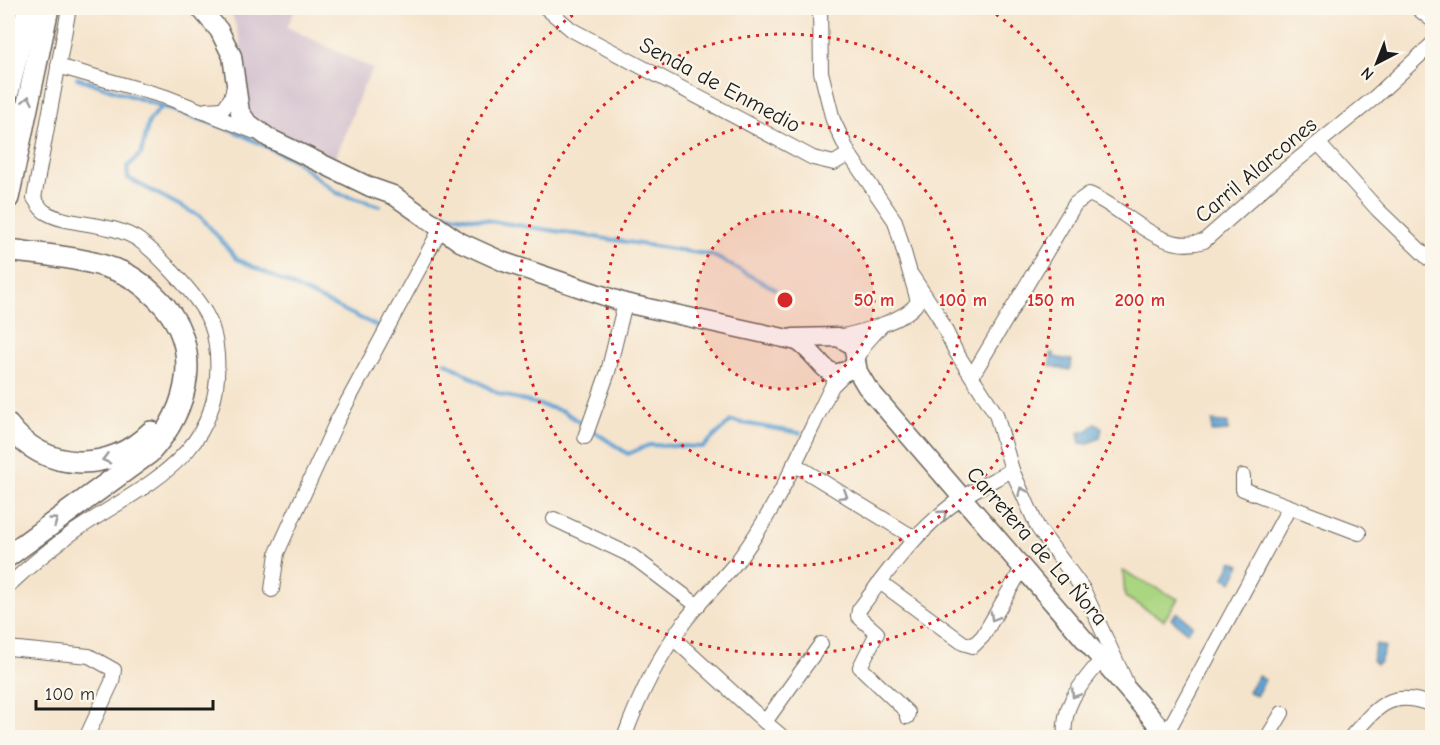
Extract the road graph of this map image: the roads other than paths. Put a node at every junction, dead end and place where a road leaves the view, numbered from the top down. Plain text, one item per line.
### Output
1 (15, 8) edge
2 (28, 8) edge
3 (48, 8) edge
4 (69, 8) edge
5 (200, 8) edge
6 (546, 8) edge
7 (820, 8) edge
8 (1417, 8) edge
9 (1432, 20) edge
10 (8, 27) edge
11 (1432, 44) edge
12 (58, 66) junction
13 (236, 80) junction
14 (8, 92) edge
15 (201, 110) junction
16 (269, 138) junction
17 (1319, 144) junction
18 (849, 154) junction
19 (8, 198) edge
20 (441, 228) junction
21 (8, 250) edge
22 (1432, 259) edge
23 (43, 261) junction
24 (8, 262) edge
25 (912, 276) junction
26 (625, 303) junction
27 (911, 310) junction
28 (938, 315) junction
29 (884, 323) junction
30 (788, 338) junction
31 (835, 338) junction
32 (823, 365) junction
33 (851, 367) junction
34 (972, 376) junction
35 (827, 397) junction
36 (8, 425) edge
37 (585, 437) dead end
38 (794, 464) junction
39 (1012, 470) junction
40 (1243, 476) dead end
41 (963, 498) junction
42 (1289, 508) junction
43 (554, 519) dead end
44 (896, 527) junction
45 (924, 531) junction
46 (1359, 533) dead end
47 (901, 554) junction
48 (8, 556) edge
49 (1023, 567) junction
50 (880, 582) junction
51 (8, 586) edge
52 (272, 590) dead end
53 (698, 606) junction
54 (673, 638) junction
55 (821, 644) dead end
56 (8, 648) edge
57 (1102, 658) junction
58 (1129, 689) junction
59 (1432, 705) edge
60 (1282, 713) dead end
61 (907, 717) dead end
62 (765, 722) junction
63 (1167, 736) edge
64 (86, 738) edge
65 (624, 738) edge
66 (784, 738) edge
67 (1065, 738) edge
68 (1267, 738) edge
69 (1350, 738) edge

1 - 10 highway
2 - 14 highway
19 -> 3 highway
4 - 12 street
5 - 13 main road
6 - 18 street, Senda de Enmedio
7 - 18 street
8 - 9 street
11 - 17 street, Carril Alarcones
12 - 15 street
12 - 51 street
13 - 15 street
13 - 16 main road
15 - 16 street
16 - 20 main road
17 - 22 street
17 - 34 street, Carril Alarcones
18 - 25 street
20 - 26 main road
20 - 52 street
21 - 23 highway
23 - 24 highway
23 -> 36 highway
48 -> 23 highway
25 - 27 street
25 - 28 street
26 - 30 main road
26 - 37 street
27 - 28 street
27 - 29 street
28 - 34 street
29 - 31 street
29 - 33 street
30 - 31 main road
30 - 32 main road
31 - 32 main road
31 - 33 main road
32 - 33 main road
32 - 35 street
33 - 35 street
33 - 41 main road, Carretera de La Ñora
34 - 39 street
35 - 38 street
38 -> 44 street
38 - 53 street
39 - 41 street
58 -> 39 street
40 - 42 street
45 -> 41 street
41 - 49 main road, Carretera de La Ñora
42 - 46 street
42 - 63 street
43 - 53 street
44 - 45 street
44 - 47 street
45 - 47 street
47 - 50 street
49 -> 50 street
49 - 57 main road, Carretera de La Ñora
50 - 61 street
53 - 54 street
54 - 62 street
54 - 65 street
55 - 62 street
56 - 64 street
57 - 58 main road, Carretera de La Ñora
57 -> 67 street
58 - 63 main road, Carretera de La Ñora
59 - 69 street
60 - 68 street
62 - 66 street

